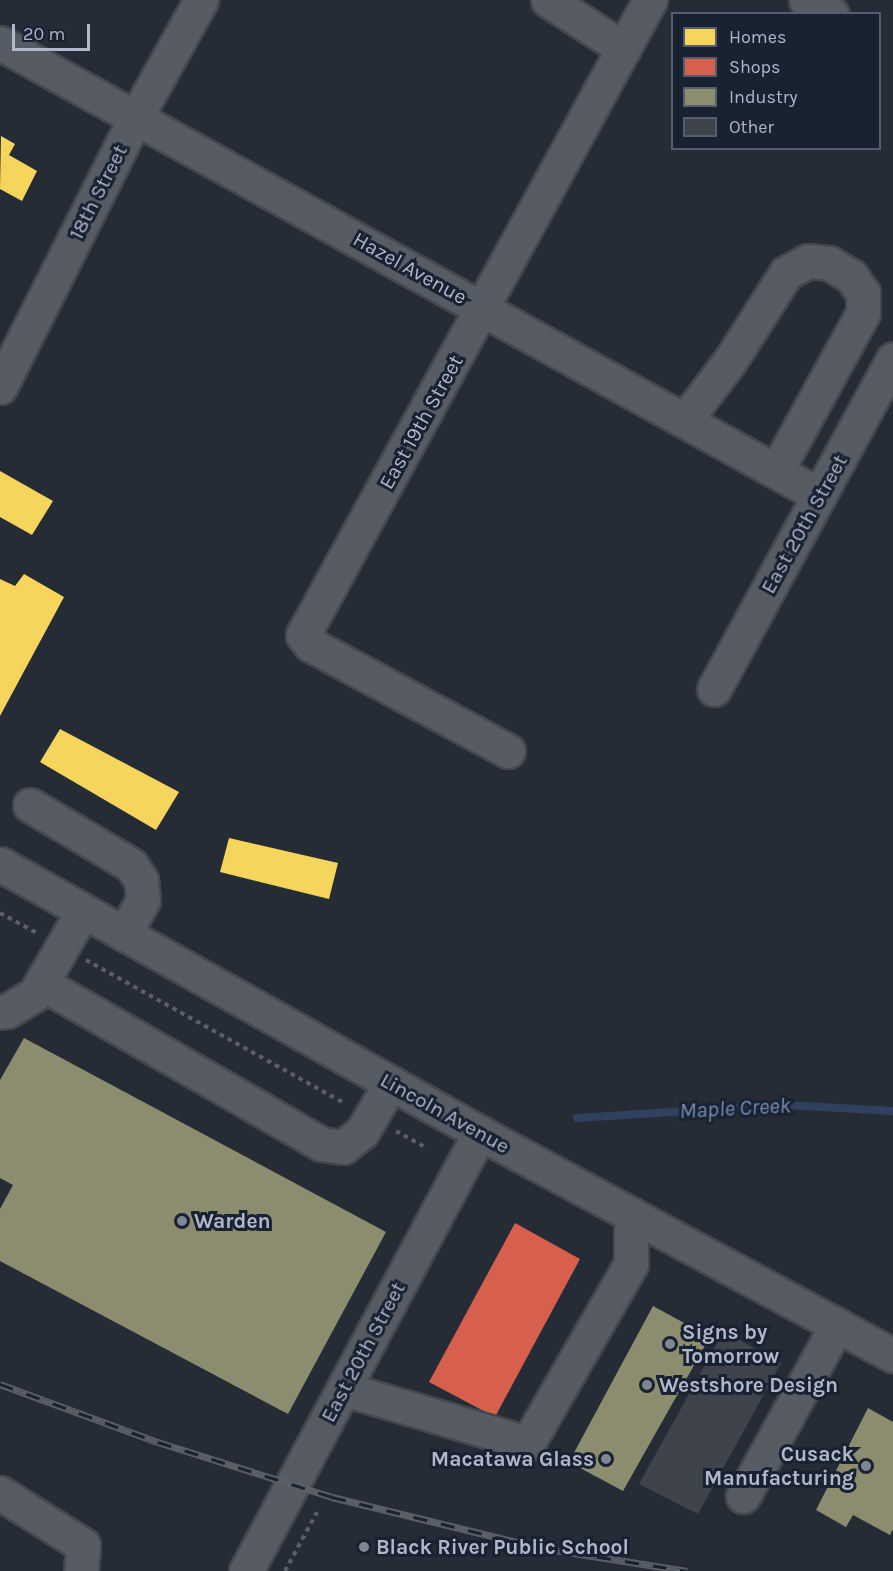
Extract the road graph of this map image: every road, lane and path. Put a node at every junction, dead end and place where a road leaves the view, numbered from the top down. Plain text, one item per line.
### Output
1 (201, 0) edge
2 (548, 0) edge
3 (650, 0) edge
4 (806, 0) edge
5 (827, 12) edge
6 (0, 43) edge
7 (624, 49) junction
8 (136, 117) junction
9 (483, 309) junction
10 (893, 360) edge
11 (0, 387) edge
12 (685, 420) junction
13 (776, 471) junction
14 (819, 495) junction
15 (714, 688) dead end
16 (508, 751) dead end
17 (30, 805) dead end
18 (0, 864) edge
19 (84, 911) junction
20 (0, 913) edge
21 (124, 934) junction
22 (63, 948) junction
23 (43, 984) junction
24 (0, 1012) edge
25 (391, 1083) junction
26 (371, 1117) junction
27 (480, 1133) junction
28 (427, 1148) dead end
29 (631, 1214) junction
30 (837, 1325) junction
31 (893, 1355) edge
32 (344, 1389) junction
33 (0, 1493) edge
34 (743, 1496) dead end
35 (317, 1512) dead end
36 (81, 1571) edge
37 (246, 1571) edge
38 (285, 1571) edge

1 - 8 street, 18th Street
2 - 7 street
3 - 7 street, East 19th Street
4 - 5 street
6 - 8 street, Hazel Avenue
7 - 9 street, East 19th Street
8 - 9 street, Hazel Avenue
8 - 11 street, 18th Street
9 - 12 street, Hazel Avenue
9 - 16 street, East 19th Street
10 - 14 street, East 20th Street
12 - 13 street, Hazel Avenue
12 - 13 street
13 - 14 street, Hazel Avenue
14 - 15 street, East 20th Street
17 - 21 street
18 - 19 street, Lincoln Avenue
19 - 21 street, Lincoln Avenue
19 - 22 street
20 - 22 path
21 - 25 street, Lincoln Avenue
22 - 23 street
22 - 26 path
23 - 24 street
23 - 26 street
25 - 26 street
25 - 27 street, Lincoln Avenue
26 - 28 path
27 - 29 street, Lincoln Avenue
27 - 32 street, East 20th Street
29 - 30 street, Lincoln Avenue
29 - 32 street
30 - 31 street, Lincoln Avenue
30 - 34 street
32 - 37 street, East 20th Street
33 - 36 street
35 - 38 path

